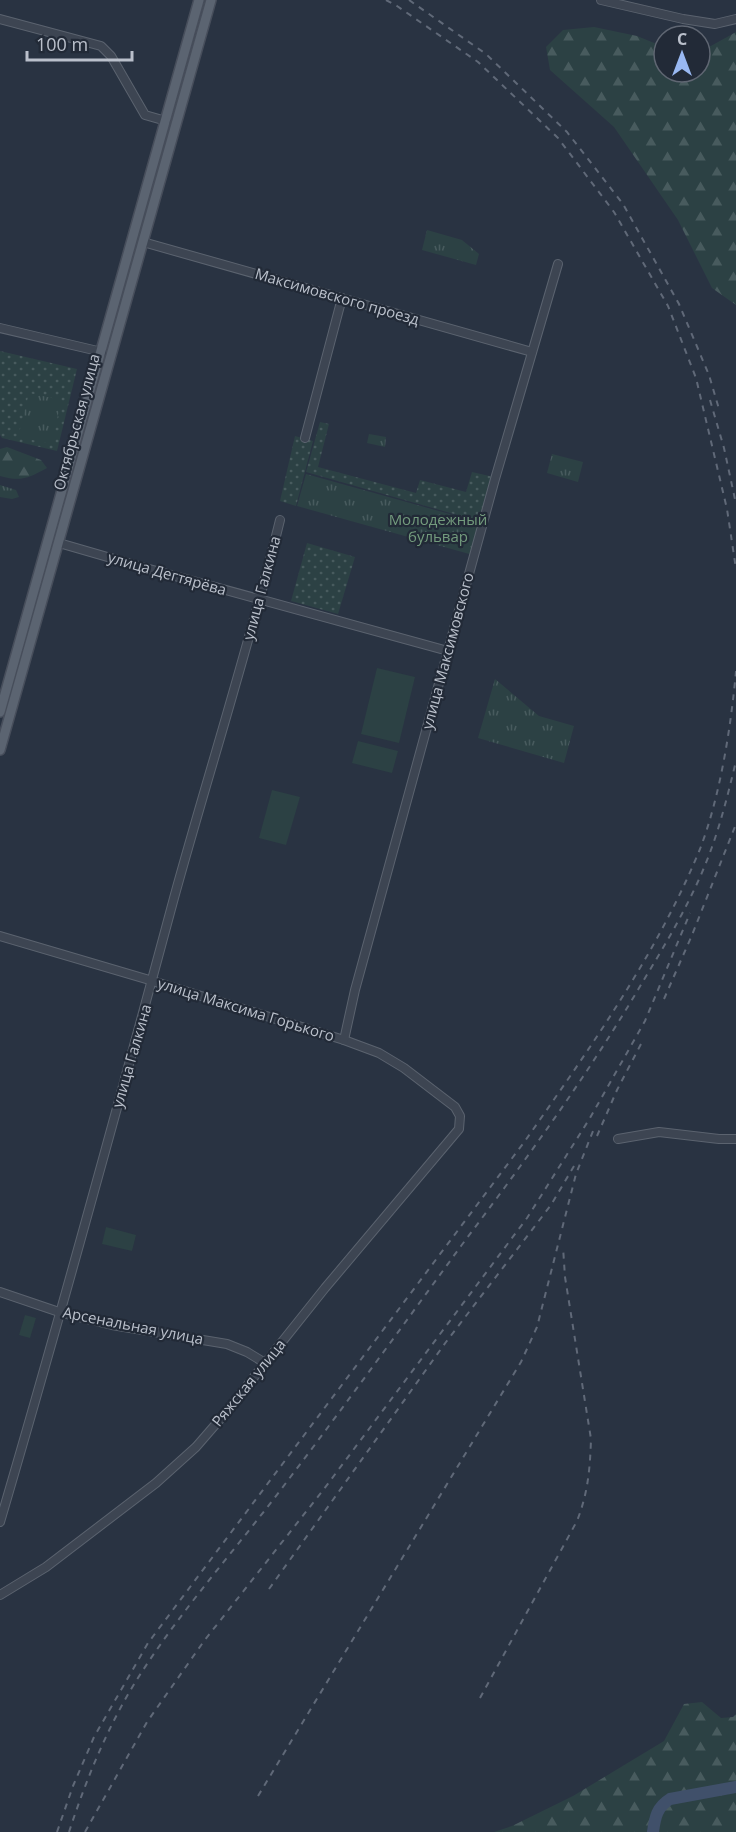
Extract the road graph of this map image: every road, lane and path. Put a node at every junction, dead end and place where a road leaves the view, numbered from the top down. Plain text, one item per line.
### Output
1 (199, 0) edge
2 (211, 0) edge
3 (601, 0) edge
4 (736, 19) edge
5 (0, 20) edge
6 (166, 121) junction
7 (143, 242) junction
8 (558, 264) dead end
9 (342, 298) junction
10 (0, 328) edge
11 (532, 352) junction
12 (106, 354) junction
13 (101, 372) junction
14 (305, 438) dead end
15 (280, 520) dead end
16 (59, 543) junction
17 (261, 600) junction
18 (448, 651) junction
19 (0, 712) edge
20 (0, 750) edge
21 (0, 936) edge
22 (153, 981) junction
23 (344, 1040) junction
24 (459, 1129) joint
25 (618, 1139) dead end
26 (736, 1139) edge
27 (0, 1292) edge
28 (62, 1313) junction
29 (265, 1362) junction
30 (0, 1522) edge
31 (0, 1595) edge

1 - 6 main road, Октябрьская улица
2 - 7 main road, Октябрьская улица
3 - 4 street
5 - 6 street
6 - 12 main road, Октябрьская улица
7 - 9 street, Максимовского проезд
7 - 12 main road, Октябрьская улица
8 - 11 street, улица Максимовского
9 - 11 street, Максимовского проезд
9 - 14 street
10 - 12 street
11 - 18 street, улица Максимовского
12 - 13 main road, Октябрьская улица
13 - 16 main road, Октябрьская улица
13 - 19 main road, Октябрьская улица
15 - 17 street, улица Галкина
16 - 17 street, улица Дегтярёва
16 - 20 main road, Октябрьская улица
17 - 18 street, улица Дегтярёва
17 - 22 street, улица Галкина
18 - 23 street, улица Максимовского
21 - 22 street, улица Максима Горького
22 - 23 street, улица Максима Горького
22 - 28 street, улица Галкина
23 - 24 street, улица Максима Горького
24 - 29 street, Ряжская улица
25 - 26 street
27 - 28 street, Арсенальная улица
28 - 29 street, Арсенальная улица
28 - 30 street, улица Галкина
29 - 31 street, Ряжская улица

